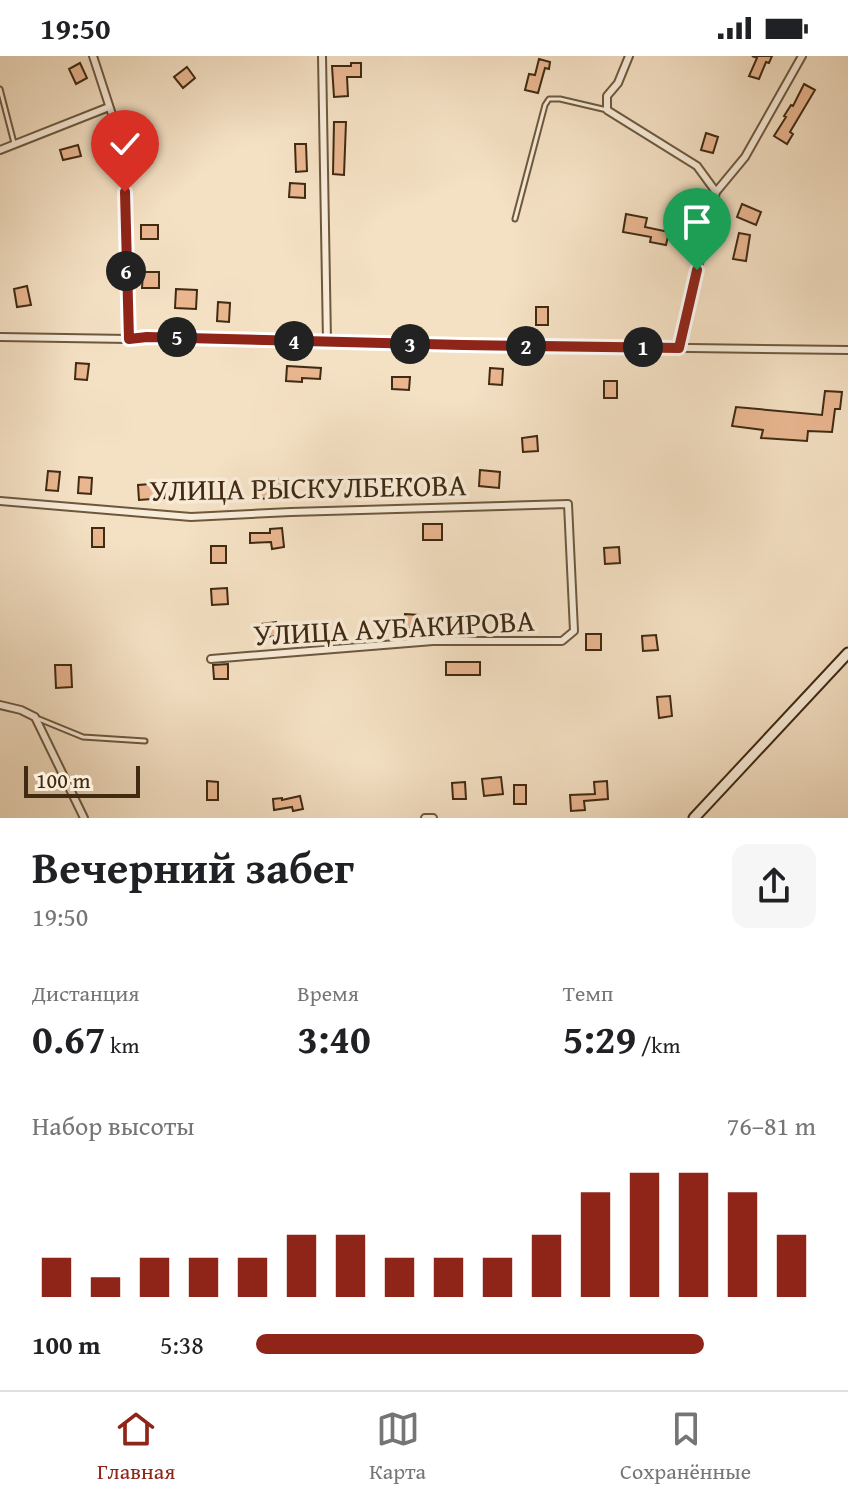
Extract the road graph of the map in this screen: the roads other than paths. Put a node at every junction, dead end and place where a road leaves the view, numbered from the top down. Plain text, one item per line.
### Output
1 (93, 56) edge
2 (322, 56) edge
3 (629, 56) edge
4 (802, 56) edge
5 (0, 89) edge
6 (109, 107) junction
7 (607, 110) junction
8 (14, 143) junction
9 (0, 150) edge
10 (716, 192) junction
11 (515, 219) dead end
12 (0, 337) edge
13 (129, 339) junction
14 (327, 341) junction
15 (679, 348) junction
16 (848, 350) edge
17 (0, 501) edge
18 (574, 631) joint
19 (848, 653) edge
20 (211, 659) dead end
21 (0, 705) edge
22 (35, 717) junction
23 (145, 741) dead end
24 (84, 818) edge
25 (425, 818) edge
26 (433, 818) edge
27 (694, 818) edge

1 - 6 street
2 - 14 street
3 - 7 street
4 - 10 street
5 - 8 lane
6 - 8 street
6 - 13 street
7 - 10 street
7 - 11 lane
8 - 9 street
10 - 15 street
12 - 13 street
13 - 14 street
14 - 15 street
15 - 16 street
17 - 18 street, УЛИЦА РЫСКУЛБЕКОВА
18 - 20 street, УЛИЦА АУБАКИРОВА
19 - 27 main road
21 - 22 street
22 - 23 lane
22 - 24 street
25 - 26 street

